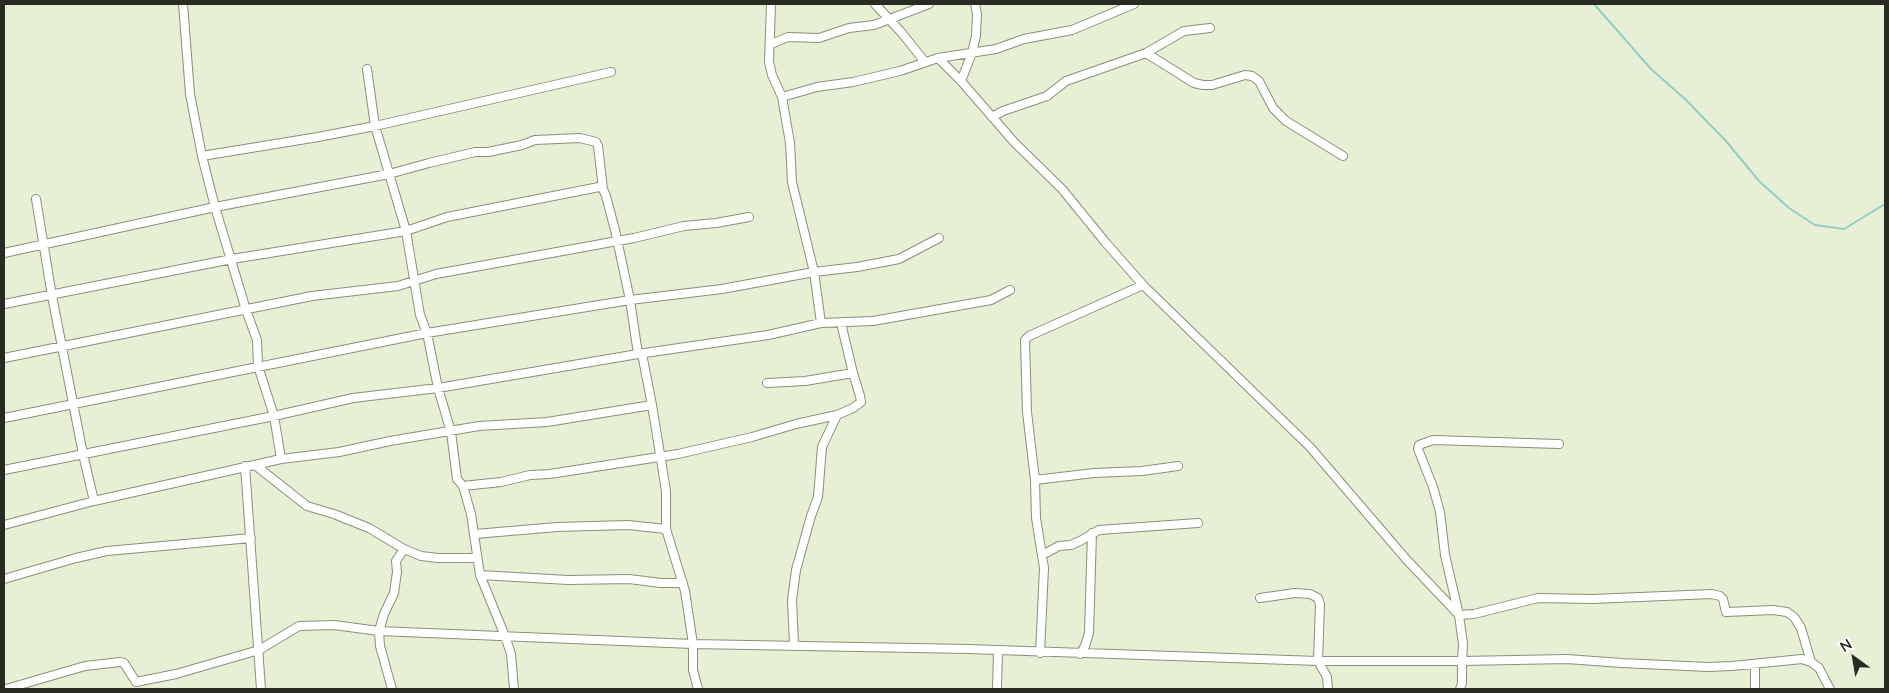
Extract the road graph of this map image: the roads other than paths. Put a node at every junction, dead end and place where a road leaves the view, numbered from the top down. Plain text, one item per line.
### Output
1 (183, 4) edge
2 (771, 4) edge
3 (875, 4) edge
4 (929, 4) edge
5 (975, 4) edge
6 (1134, 4) edge
7 (890, 19) junction
8 (1210, 28) dead end
9 (771, 44) junction
10 (972, 53) junction
11 (1146, 53) junction
12 (938, 58) junction
13 (925, 62) junction
14 (367, 69) dead end
15 (611, 72) dead end
16 (961, 81) junction
17 (782, 97) junction
18 (992, 117) junction
19 (374, 126) junction
20 (202, 156) junction
21 (1343, 156) dead end
22 (388, 174) junction
23 (603, 189) junction
24 (36, 199) dead end
25 (215, 207) junction
26 (749, 217) dead end
27 (406, 231) junction
28 (939, 238) dead end
29 (617, 241) junction
30 (44, 245) junction
31 (4, 253) edge
32 (232, 259) junction
33 (814, 272) junction
34 (413, 282) junction
35 (1143, 284) junction
36 (1010, 290) dead end
37 (52, 296) junction
38 (630, 300) junction
39 (4, 304) edge
40 (246, 310) junction
41 (821, 323) junction
42 (841, 323) junction
43 (427, 333) junction
44 (62, 345) junction
45 (640, 354) junction
46 (4, 358) edge
47 (258, 366) junction
48 (852, 373) junction
49 (767, 383) dead end
50 (438, 388) junction
51 (74, 403) junction
52 (652, 405) junction
53 (838, 415) junction
54 (274, 416) junction
55 (4, 418) edge
56 (451, 432) junction
57 (1559, 444) dead end
58 (83, 454) junction
59 (659, 456) junction
60 (281, 459) junction
61 (255, 465) junction
62 (244, 466) junction
63 (1178, 466) dead end
64 (4, 470) edge
65 (1035, 480) junction
66 (463, 486) junction
67 (94, 501) junction
68 (1198, 523) dead end
69 (4, 525) edge
70 (666, 529) junction
71 (475, 534) junction
72 (1092, 534) junction
73 (251, 538) junction
74 (404, 549) junction
75 (1042, 555) junction
76 (477, 558) junction
77 (480, 575) junction
78 (4, 579) edge
79 (683, 583) junction
80 (1260, 598) dead end
81 (1459, 615) junction
82 (379, 631) junction
83 (505, 636) junction
84 (694, 644) junction
85 (794, 644) junction
86 (259, 650) junction
87 (998, 651) junction
88 (1040, 653) junction
89 (1080, 654) junction
90 (1318, 661) junction
91 (1462, 661) junction
92 (1811, 662) junction
93 (1755, 664) junction
94 (6, 689) edge
95 (262, 689) edge
96 (392, 689) edge
97 (514, 689) edge
98 (698, 689) edge
99 (997, 689) edge
100 (1328, 689) edge
101 (1460, 689) edge
102 (1755, 689) edge
103 (1830, 689) edge

1 - 20 street
2 - 9 street
3 - 7 street
4 - 7 street
5 - 10 street
6 - 10 street
7 - 9 street
7 - 13 street
8 - 11 street
9 - 17 street
10 - 12 street
10 - 16 street
11 - 18 street
11 - 21 street
12 - 13 street
12 - 16 street
13 - 17 street
14 - 19 street
15 - 19 street
16 - 18 street
17 - 33 street
18 - 35 street
19 - 20 street
19 - 22 street
20 - 25 street
22 - 23 street
22 - 25 street
22 - 27 street
23 - 27 street
23 - 29 street
24 - 30 street
25 - 30 street
25 - 32 street
26 - 29 street
27 - 32 street
27 - 34 street
28 - 33 street
29 - 34 street
29 - 38 street
30 - 31 street
30 - 37 street
32 - 37 street
32 - 40 street
33 - 38 street
33 - 41 street
34 - 40 street
34 - 43 street
35 - 65 street
35 - 81 street
36 - 42 street
37 - 39 street
37 - 44 street
38 - 43 street
38 - 45 street
40 - 44 street
40 - 47 street
41 - 42 street
41 - 45 street
42 - 48 street
43 - 47 street
43 - 50 street
44 - 46 street
44 - 51 street
45 - 50 street
45 - 52 street
47 - 51 street
47 - 54 street
48 - 49 street
48 - 53 street
50 - 54 street
50 - 56 street
51 - 55 street
51 - 58 street
52 - 56 street
52 - 59 street
53 - 59 street
53 - 85 street
54 - 58 street
54 - 60 street
56 - 60 street
56 - 66 street
57 - 81 street
58 - 64 street
58 - 67 street
59 - 66 street
59 - 70 street
60 - 61 street
61 - 62 street
61 - 74 street
62 - 67 street
62 - 73 street
63 - 65 street
65 - 75 street
66 - 71 street
67 - 69 street
68 - 72 street
70 - 71 street
70 - 79 street
71 - 76 street
72 - 75 street
72 - 89 street
73 - 78 street
73 - 86 street
74 - 76 street
74 - 82 street
75 - 88 street
76 - 77 street
77 - 79 street
77 - 83 street
79 - 84 street
80 - 90 street
81 - 91 street
81 - 92 street
82 - 83 street
82 - 86 street
82 - 96 street
83 - 84 street
83 - 97 street
84 - 85 street
84 - 98 street
85 - 87 street
86 - 94 street
86 - 95 street
87 - 88 street
87 - 99 street
88 - 89 street
89 - 90 street
90 - 91 street
90 - 100 street
91 - 93 street
91 - 101 street
92 - 93 street
92 - 103 street
93 - 102 street

